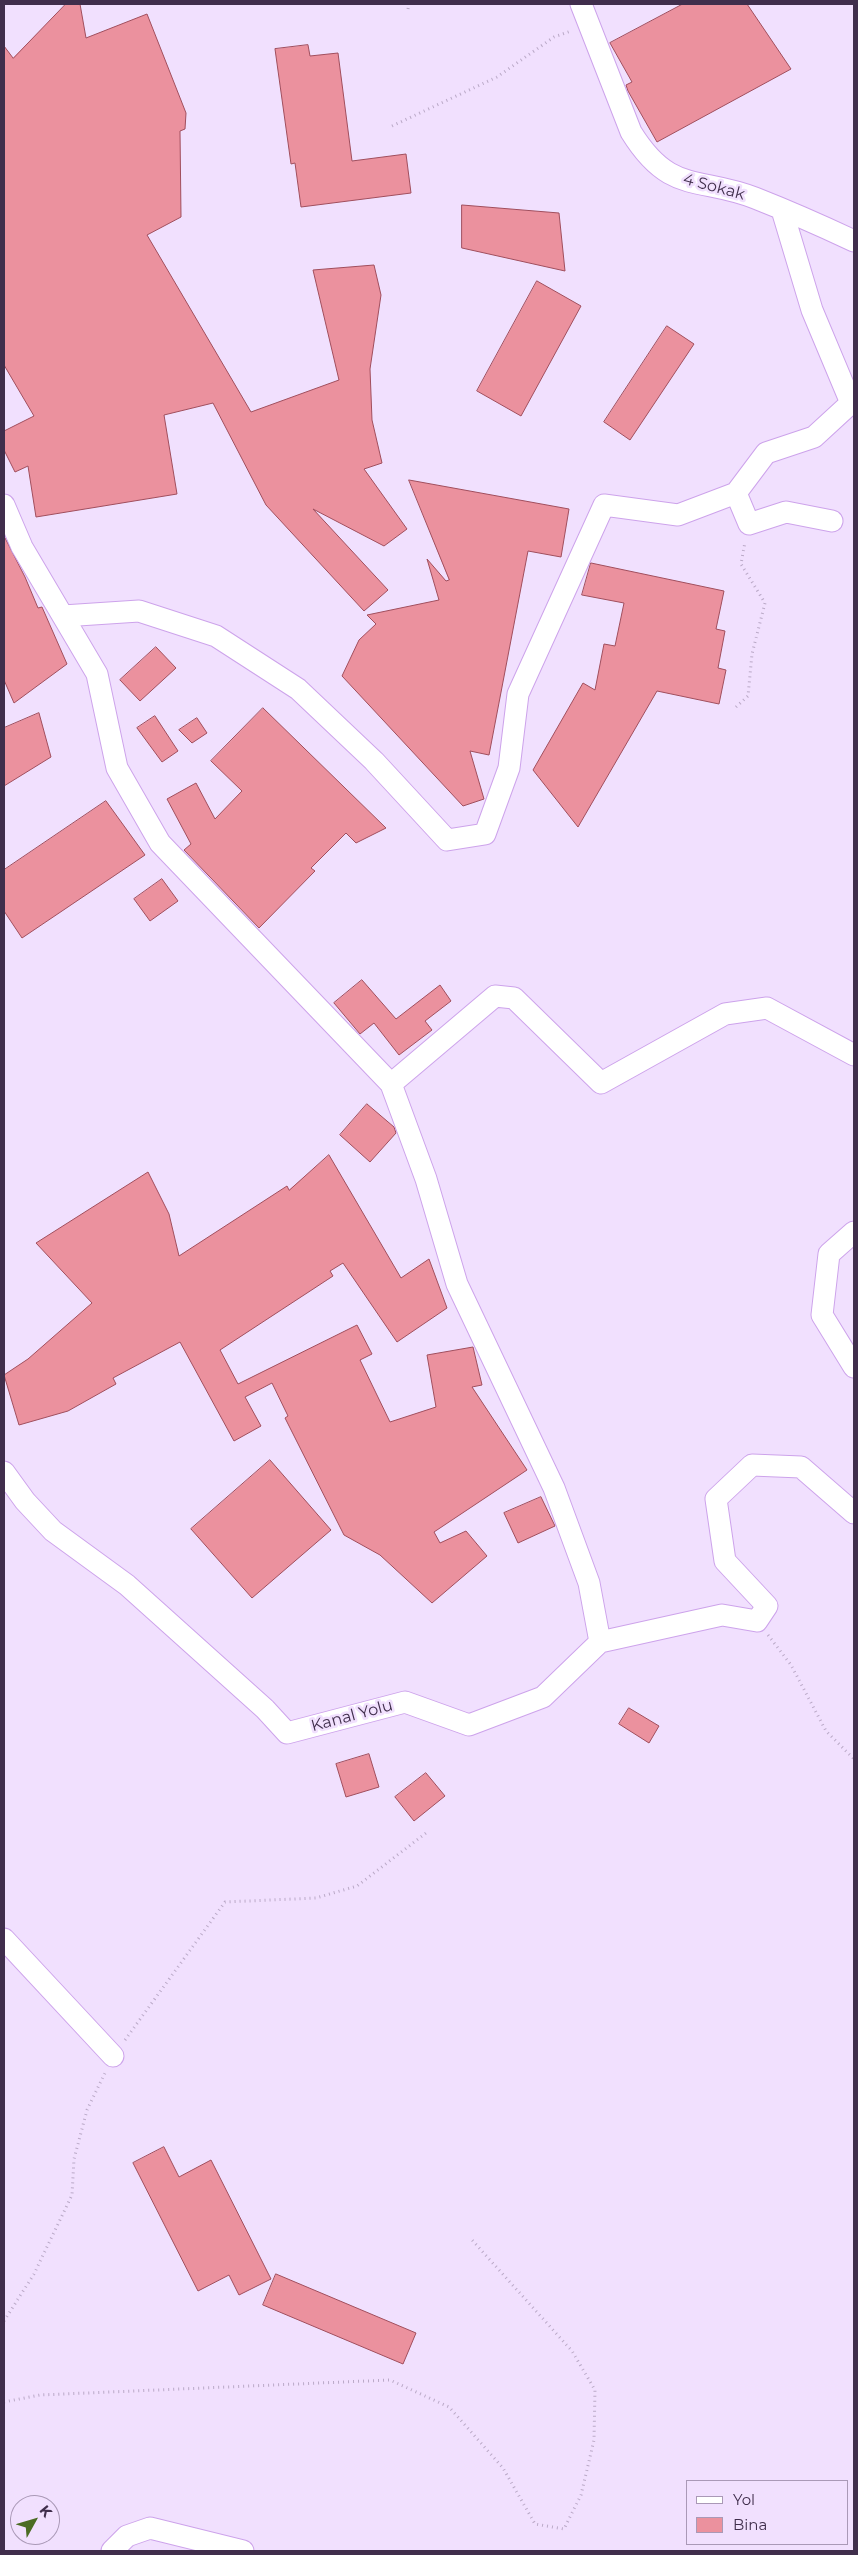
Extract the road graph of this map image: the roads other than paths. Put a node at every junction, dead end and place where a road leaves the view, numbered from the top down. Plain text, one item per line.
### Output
1 (581, 4) edge
2 (782, 210) junction
3 (854, 241) edge
4 (736, 493) junction
5 (4, 505) edge
6 (832, 520) dead end
7 (63, 616) junction
8 (854, 1055) edge
9 (391, 1084) junction
10 (854, 1232) edge
11 (854, 1367) edge
12 (4, 1472) edge
13 (854, 1513) edge
14 (600, 1642) junction
15 (4, 1938) edge
16 (113, 2056) road end
17 (112, 2551) edge
18 (243, 2551) edge

1 - 2 street, 4 Sokak
2 - 3 street, 4 Sokak
2 - 4 street
4 - 6 street
4 - 7 street
5 - 7 street
7 - 9 street
8 - 9 street
9 - 14 street
10 - 11 street
12 - 14 street, Kanal Yolu
13 - 14 street
15 - 16 street
17 - 18 street

